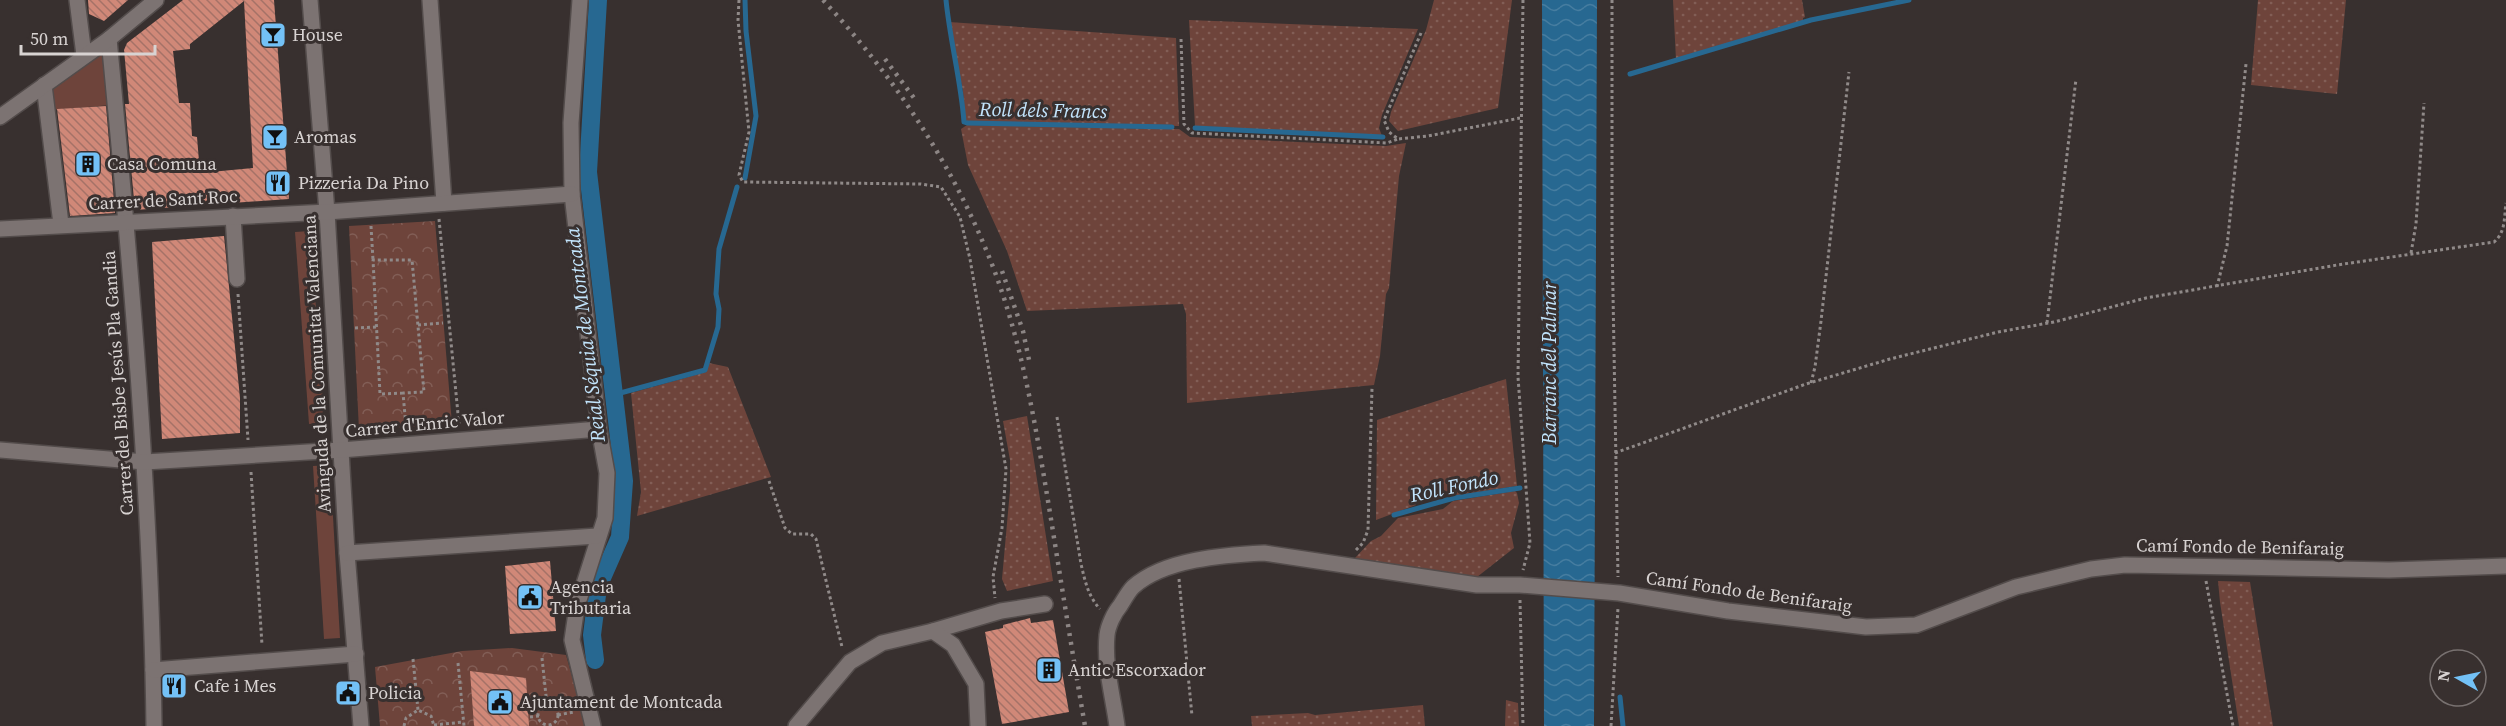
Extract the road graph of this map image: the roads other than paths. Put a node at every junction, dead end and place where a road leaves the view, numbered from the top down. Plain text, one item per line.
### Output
1 (77, 0) edge
2 (156, 0) edge
3 (310, 0) edge
4 (430, 0) edge
5 (580, 0) edge
6 (109, 39) junction
7 (84, 55) junction
8 (44, 85) junction
9 (0, 117) edge
10 (572, 194) junction
11 (441, 203) junction
12 (327, 212) junction
13 (233, 216) junction
14 (126, 221) junction
15 (61, 224) junction
16 (0, 229) edge
17 (237, 279) road end
18 (599, 429) junction
19 (0, 450) edge
20 (341, 450) junction
21 (145, 462) junction
22 (597, 536) junction
23 (347, 553) junction
24 (2506, 566) edge
25 (1045, 604) dead end
26 (933, 631) junction
27 (356, 654) junction
28 (153, 670) junction
29 (154, 726) edge
30 (361, 726) edge
31 (593, 726) edge
32 (796, 726) edge
33 (978, 726) edge
34 (1117, 726) edge

1 - 7 street
2 - 6 street
3 - 12 street, Avinguda de la Comunitat Valenciana
4 - 11 street
5 - 10 street
6 - 7 street
6 - 14 street, Carrer del Bisbe Jesús Pla Gandia
7 - 8 street
8 - 9 street
8 - 15 street
10 - 11 street, Carrer de Sant Roc
10 - 18 street
11 - 12 street, Carrer de Sant Roc
12 - 13 street, Carrer de Sant Roc
12 - 20 street, Avinguda de la Comunitat Valenciana
13 - 14 street, Carrer de Sant Roc
13 - 17 street
14 - 15 street, Carrer de Sant Roc
14 - 21 street, Carrer del Bisbe Jesús Pla Gandia
15 - 16 street, Carrer de Sant Roc
18 - 20 street, Carrer d'Enric Valor
18 - 22 street
19 - 21 street, Carrer d'Enric Valor
20 - 21 street, Carrer d'Enric Valor
20 - 23 street, Avinguda de la Comunitat Valenciana
21 - 28 street, Carrer del Bisbe Jesús Pla Gandia
22 - 23 street
22 - 31 street
23 - 27 street, Avinguda de la Comunitat Valenciana
24 - 34 street, Camí Fondo de Benifaraig
25 - 26 street
26 - 32 street
26 - 33 street
27 - 28 street
27 - 30 street, Avinguda de la Comunitat Valenciana
28 - 29 street, Carrer del Bisbe Jesús Pla Gandia

